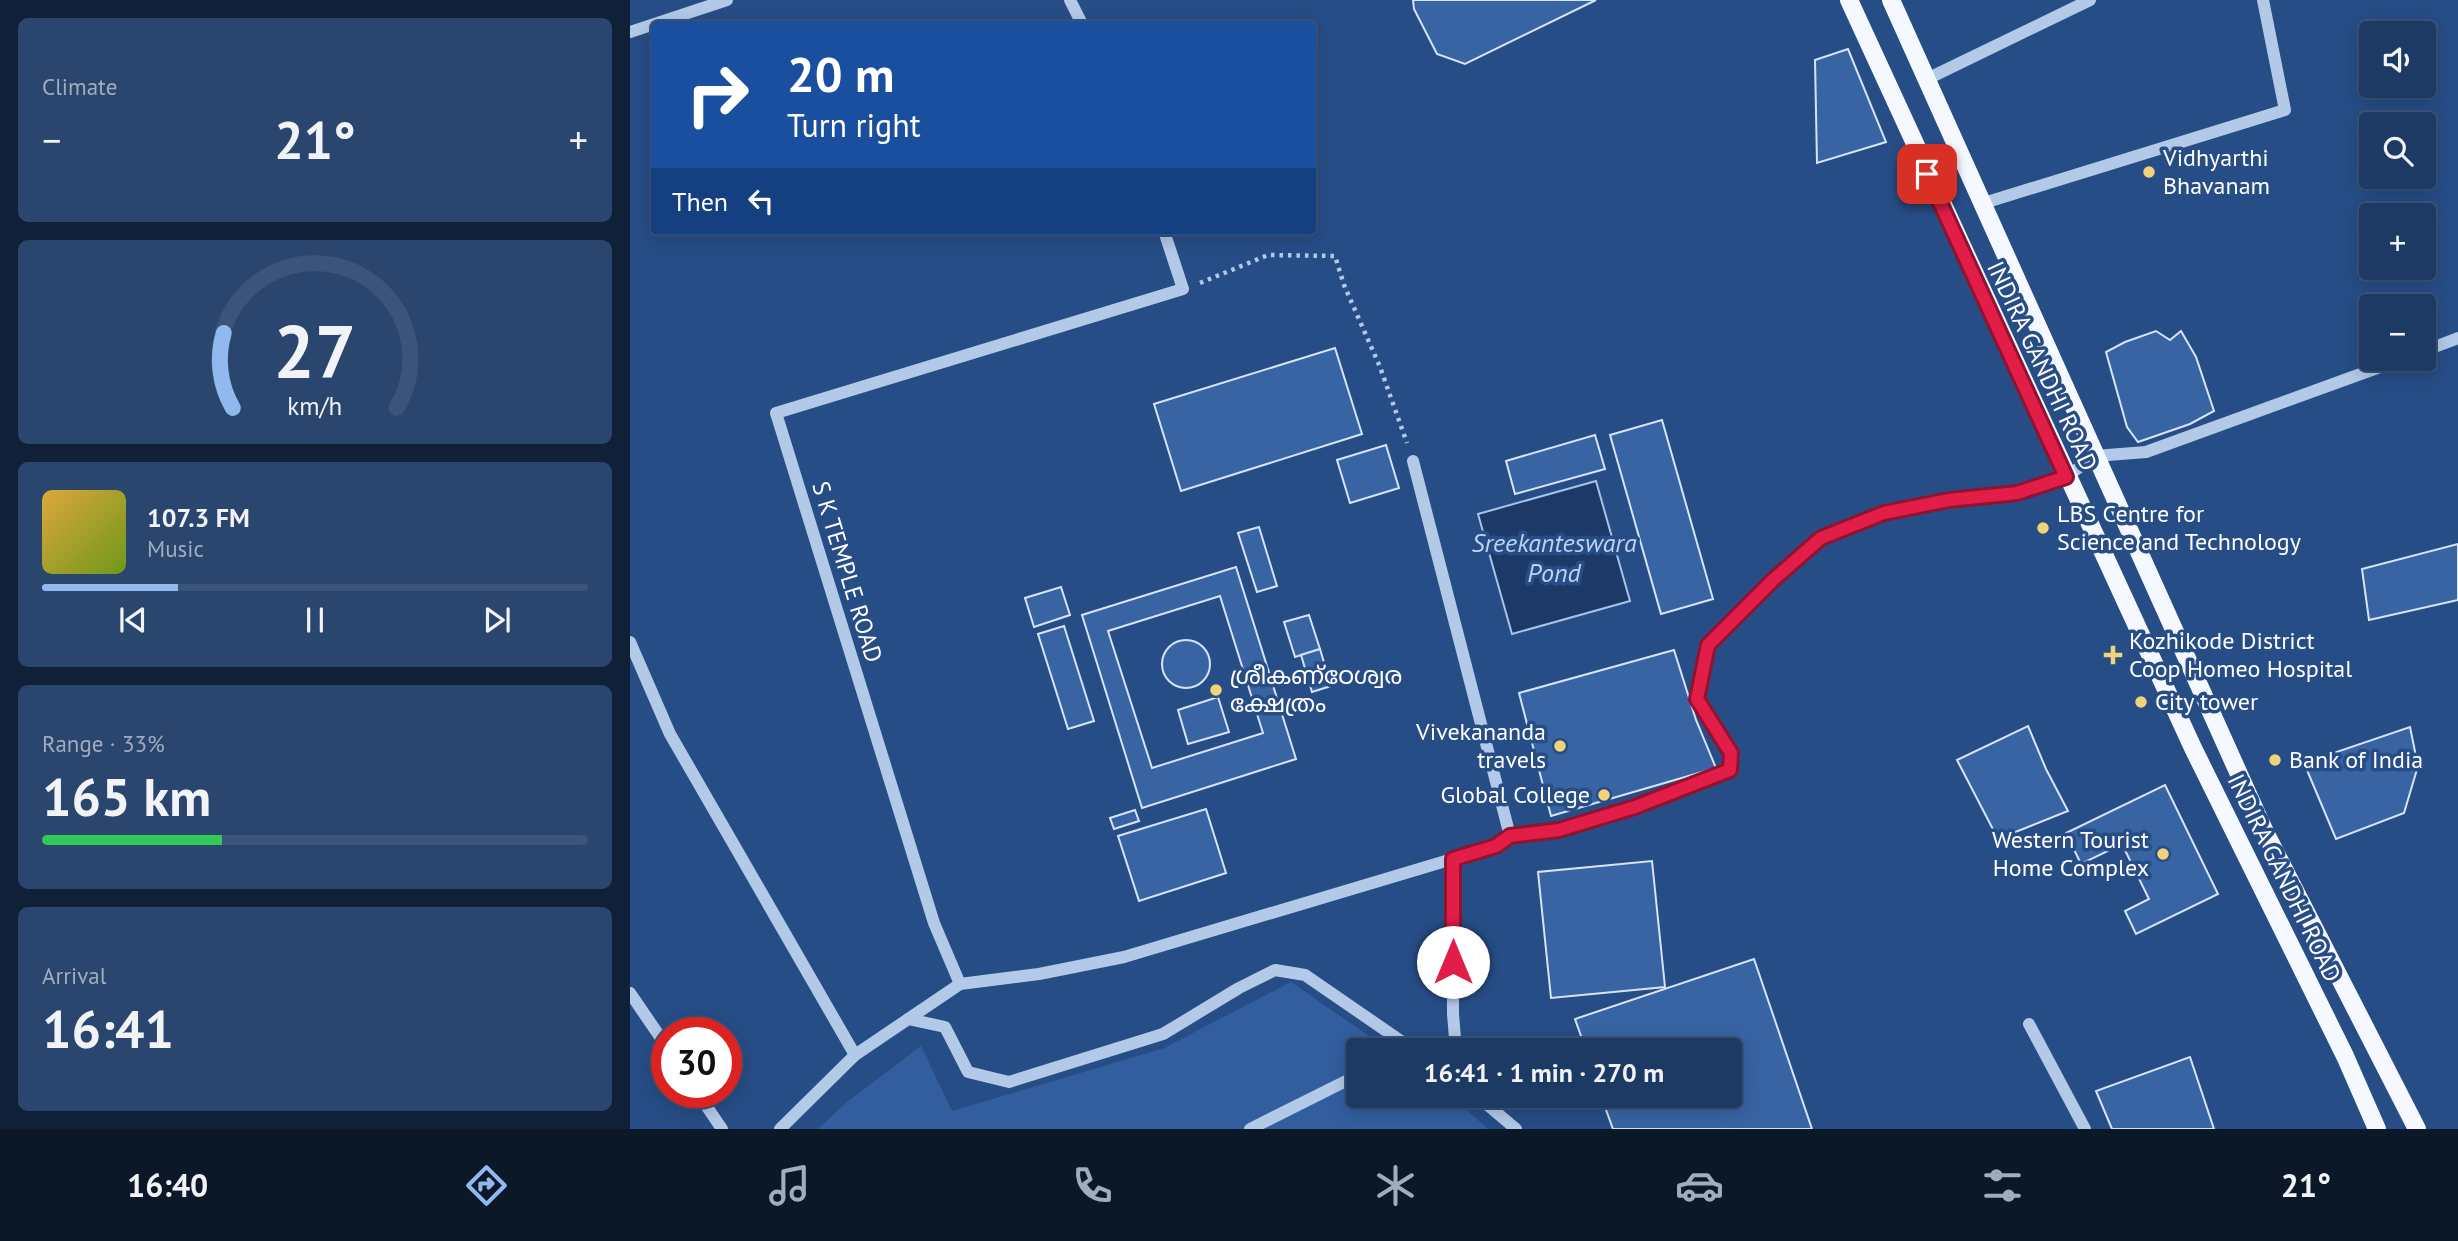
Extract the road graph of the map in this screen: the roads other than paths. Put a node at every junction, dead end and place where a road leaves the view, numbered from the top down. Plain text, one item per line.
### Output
1 (727, 0) edge
2 (1070, 0) edge
3 (1849, 0) edge
4 (1891, 0) edge
5 (2090, 0) edge
6 (2263, 0) edge
7 (663, 21) edge
8 (1080, 21) edge
9 (651, 25) edge
10 (630, 32) edge
11 (1927, 79) junction
12 (1984, 203) junction
13 (1165, 235) edge
14 (2458, 338) edge
15 (2436, 346) edge
16 (2369, 371) edge
17 (2095, 456) junction
18 (1413, 461) road end
19 (2066, 477) junction
20 (630, 642) edge
21 (1510, 836) junction
22 (1453, 859) junction
23 (960, 984) junction
24 (630, 993) edge
25 (908, 1019) junction
26 (651, 1024) edge
27 (2029, 1024) dead end
28 (1395, 1038) edge
29 (1455, 1038) edge
30 (855, 1055) junction
31 (1346, 1081) edge
32 (708, 1108) edge
33 (1491, 1108) edge
34 (722, 1129) edge
35 (780, 1129) edge
36 (1250, 1129) edge
37 (1516, 1129) edge
38 (2085, 1129) edge
39 (2377, 1129) edge
40 (2417, 1129) edge

1 - 7 street
2 - 8 street
3 - 19 main road, INDIRA GANDHI ROAD
4 - 11 main road, INDIRA GANDHI ROAD
5 - 11 street
6 - 12 street
9 - 10 street
11 - 12 main road, INDIRA GANDHI ROAD
12 - 17 main road, INDIRA GANDHI ROAD
13 - 23 street, S K TEMPLE ROAD
14 - 15 street
16 - 17 street
17 - 19 street
17 - 40 main road, INDIRA GANDHI ROAD
18 - 21 street
19 - 21 street
19 - 39 main road, INDIRA GANDHI ROAD
20 - 30 street
21 - 22 street
22 - 23 street
22 - 29 street
23 - 25 street
24 - 26 street
25 - 28 street
25 - 30 street
27 - 38 street
30 - 35 street
31 - 36 street
32 - 34 street
33 - 37 street

